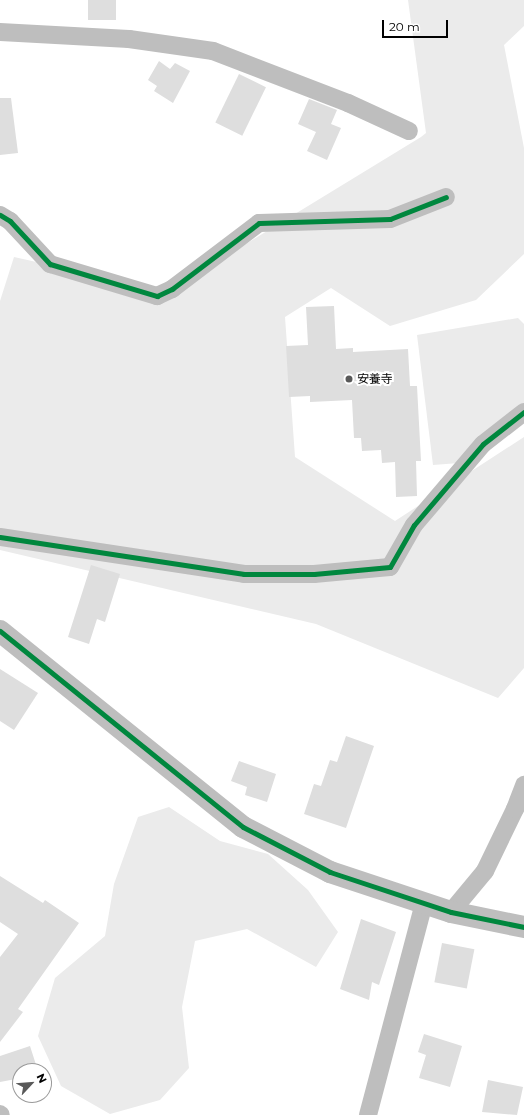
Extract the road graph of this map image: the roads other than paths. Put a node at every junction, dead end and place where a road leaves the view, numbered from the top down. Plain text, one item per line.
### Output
1 (0, 32) edge
2 (409, 131) dead end
3 (446, 197) dead end
4 (0, 215) edge
5 (524, 412) edge
6 (0, 536) edge
7 (0, 631) edge
8 (524, 785) edge
9 (424, 903) junction
10 (451, 912) junction
11 (524, 927) edge
12 (368, 1115) edge

1 - 2 street
3 - 4 street
5 - 6 street
7 - 9 street
8 - 10 street
9 - 10 street
9 - 12 street
10 - 11 street

